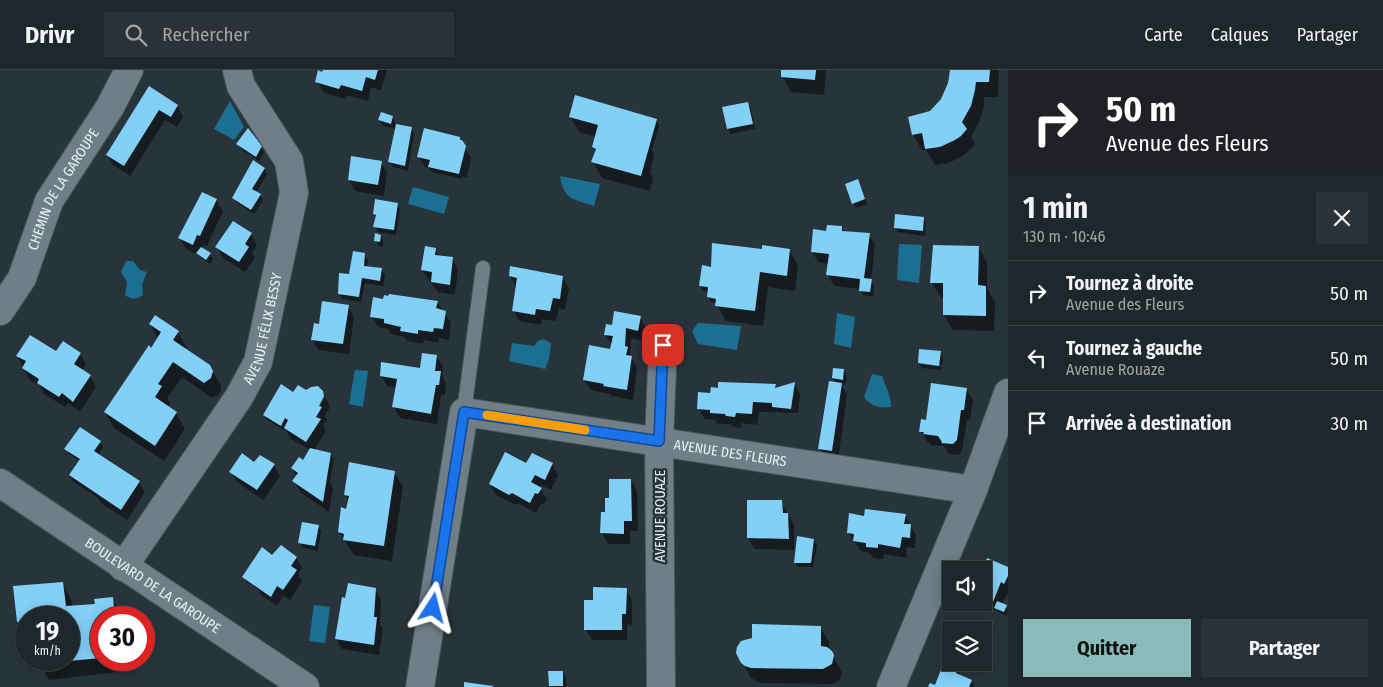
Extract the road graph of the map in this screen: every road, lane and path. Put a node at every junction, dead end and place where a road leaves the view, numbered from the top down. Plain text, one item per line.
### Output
1 (129, 70) edge
2 (237, 70) edge
3 (482, 268) dead end
4 (0, 311) edge
5 (663, 345) dead end
6 (1008, 393) edge
7 (464, 412) junction
8 (659, 441) junction
9 (0, 483) edge
10 (973, 490) junction
11 (123, 567) junction
12 (305, 687) edge
13 (420, 687) edge
14 (660, 687) edge
15 (891, 687) edge

1 - 4 street, CHEMIN DE LA GAROUPE
2 - 11 street, AVENUE FÉLIX BESSY
3 - 7 lane
5 - 8 street, AVENUE ROUAZE
6 - 10 street
7 - 8 street, AVENUE DES FLEURS
7 - 13 street
8 - 10 street, AVENUE DES FLEURS
8 - 14 street, AVENUE ROUAZE
9 - 11 street, BOULEVARD DE LA GAROUPE
10 - 15 street
11 - 12 street, BOULEVARD DE LA GAROUPE

